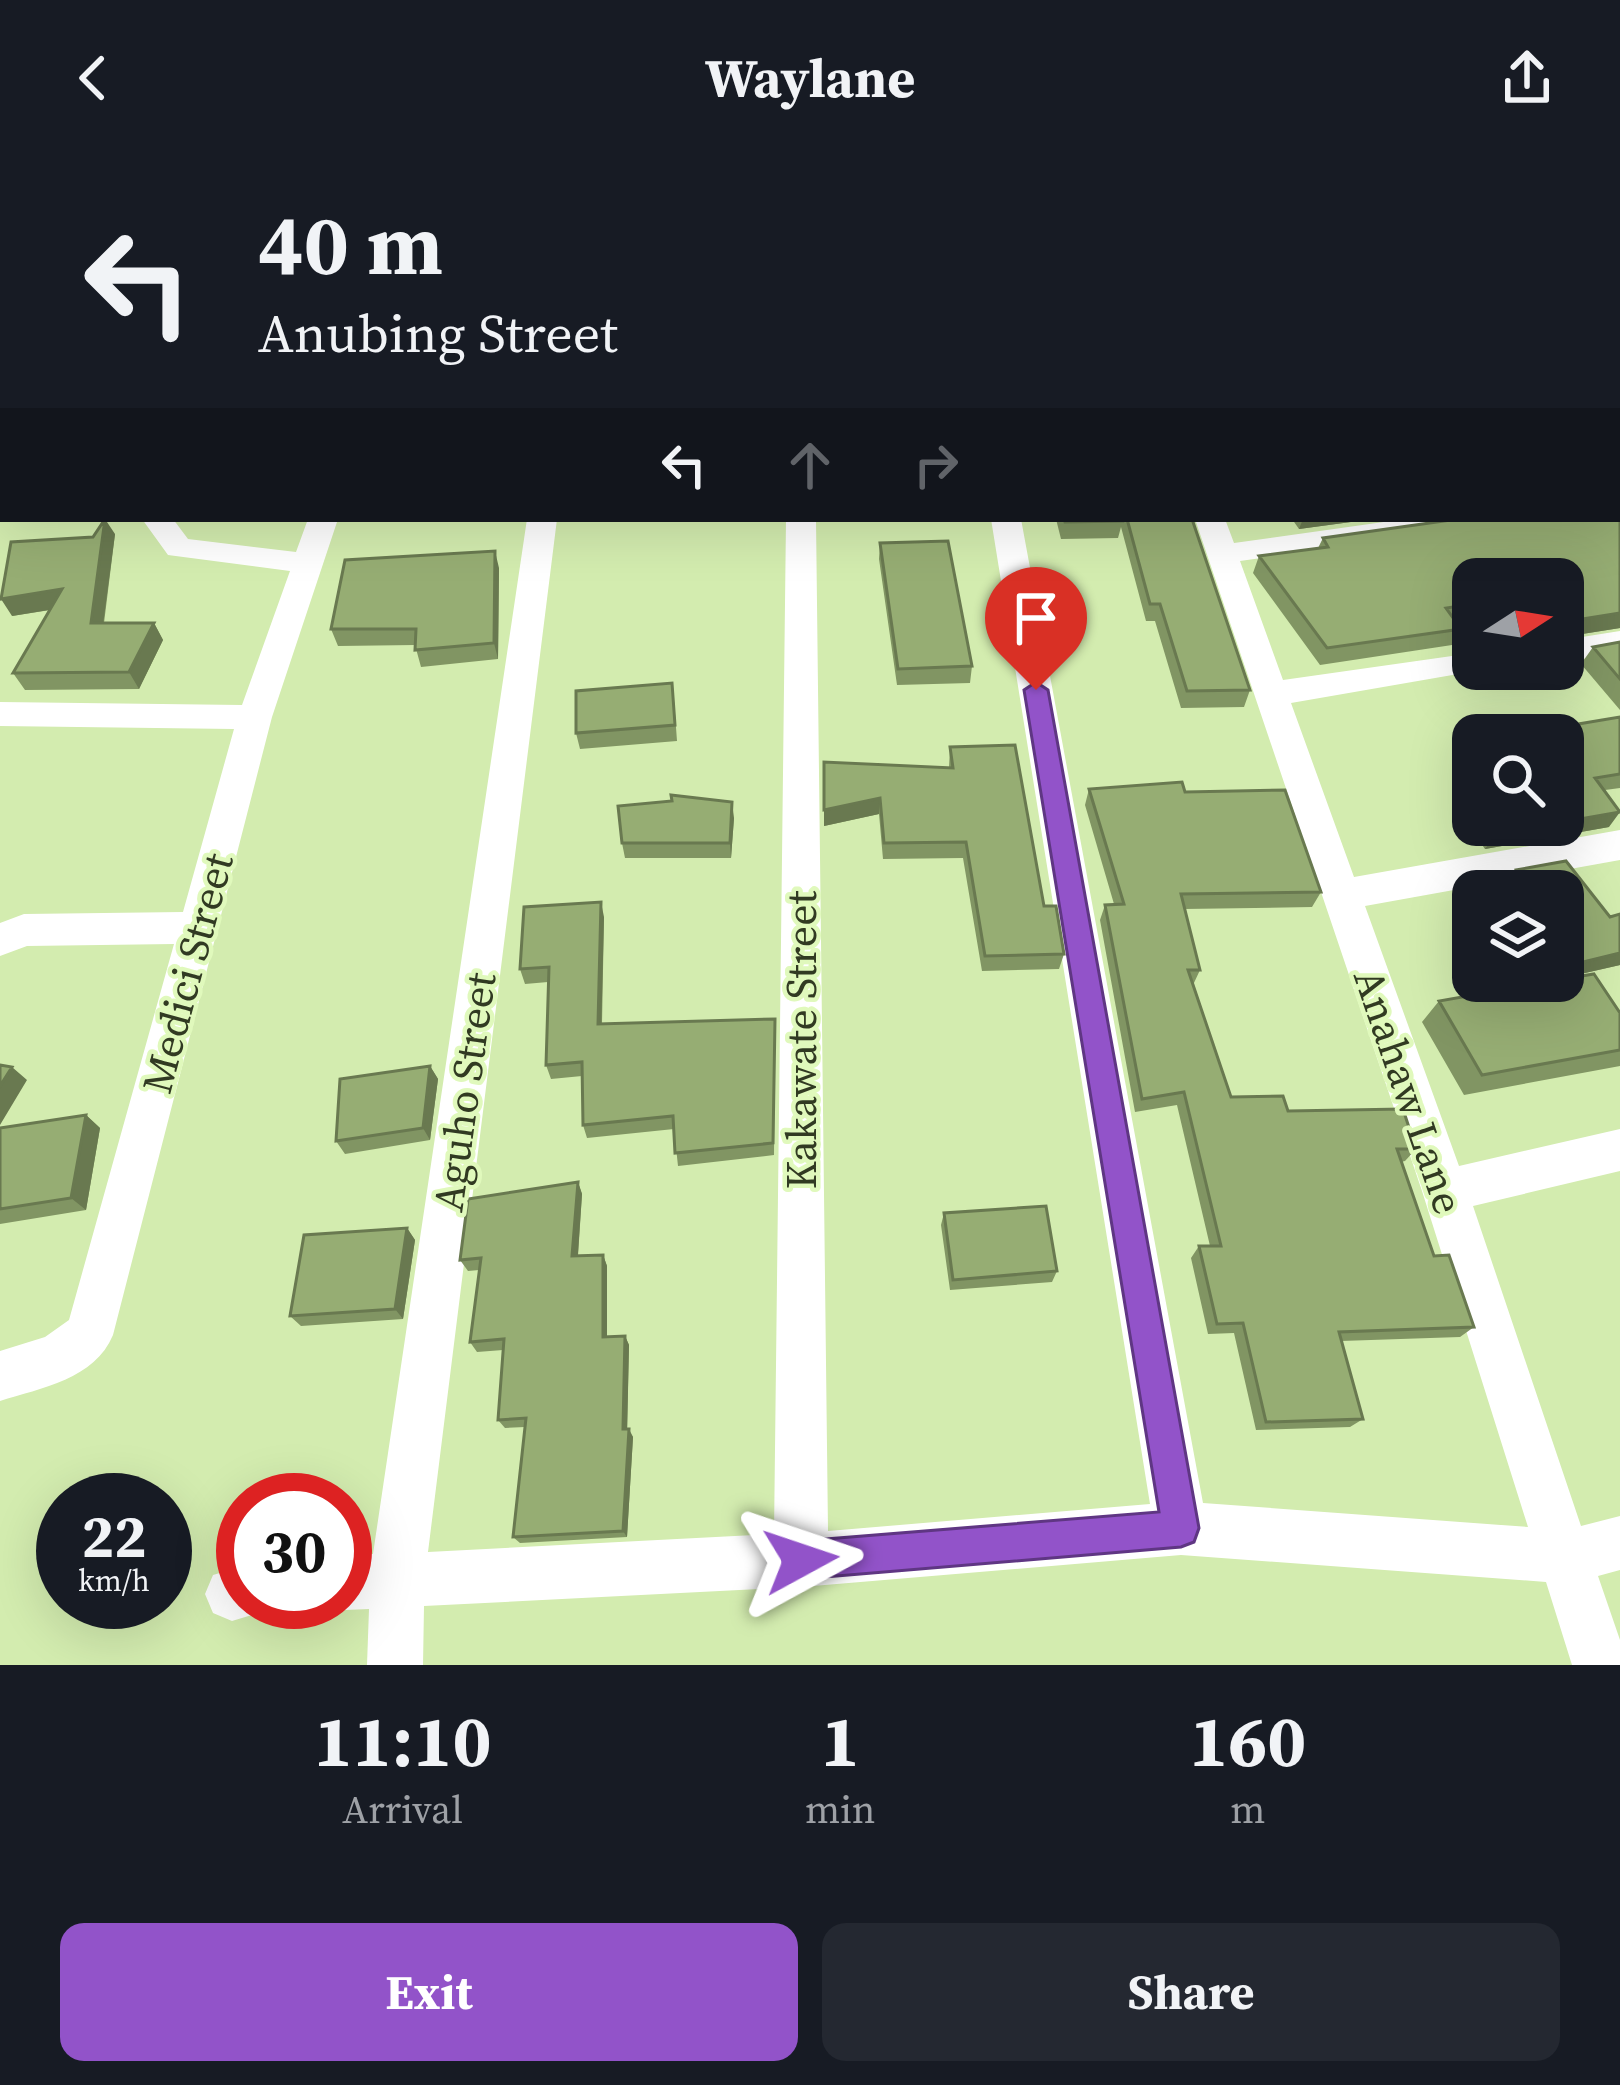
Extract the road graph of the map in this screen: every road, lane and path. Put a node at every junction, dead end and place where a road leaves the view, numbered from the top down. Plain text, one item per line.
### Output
1 (159, 522) edge
2 (321, 522) edge
3 (542, 522) edge
4 (801, 522) edge
5 (1007, 522) edge
6 (1430, 522) edge
7 (1217, 537) edge
8 (305, 563) junction
9 (1620, 642) edge
10 (1584, 648) edge
11 (1452, 667) edge
12 (1271, 694) junction
13 (0, 715) edge
14 (255, 717) junction
15 (1620, 845) edge
16 (1341, 895) junction
17 (200, 928) junction
18 (0, 940) edge
19 (1620, 1150) edge
20 (1445, 1191) junction
21 (0, 1376) edge
22 (1181, 1528) junction
23 (1620, 1543) edge
24 (1566, 1557) junction
25 (801, 1560) junction
26 (372, 1575) edge
27 (372, 1581) edge
28 (372, 1584) edge
29 (395, 1665) edge
30 (1600, 1665) edge

1 - 8 street
2 - 8 street, Medici Street
3 - 26 street, Aguho Street
4 - 25 street, Kakawate Street
5 - 22 street
6 - 7 street
7 - 12 street, Anahaw Lane
8 - 14 street, Medici Street
9 - 10 street
11 - 12 street
12 - 16 street, Anahaw Lane
13 - 14 street
14 - 17 street, Medici Street
15 - 16 street
16 - 20 street, Anahaw Lane
17 - 18 street
17 - 21 street, Medici Street
19 - 20 street
20 - 24 street, Anahaw Lane
22 - 24 street
22 - 25 street
23 - 24 street
24 - 30 street, Anahaw Lane
25 - 27 street
28 - 29 street, Aguho Street

